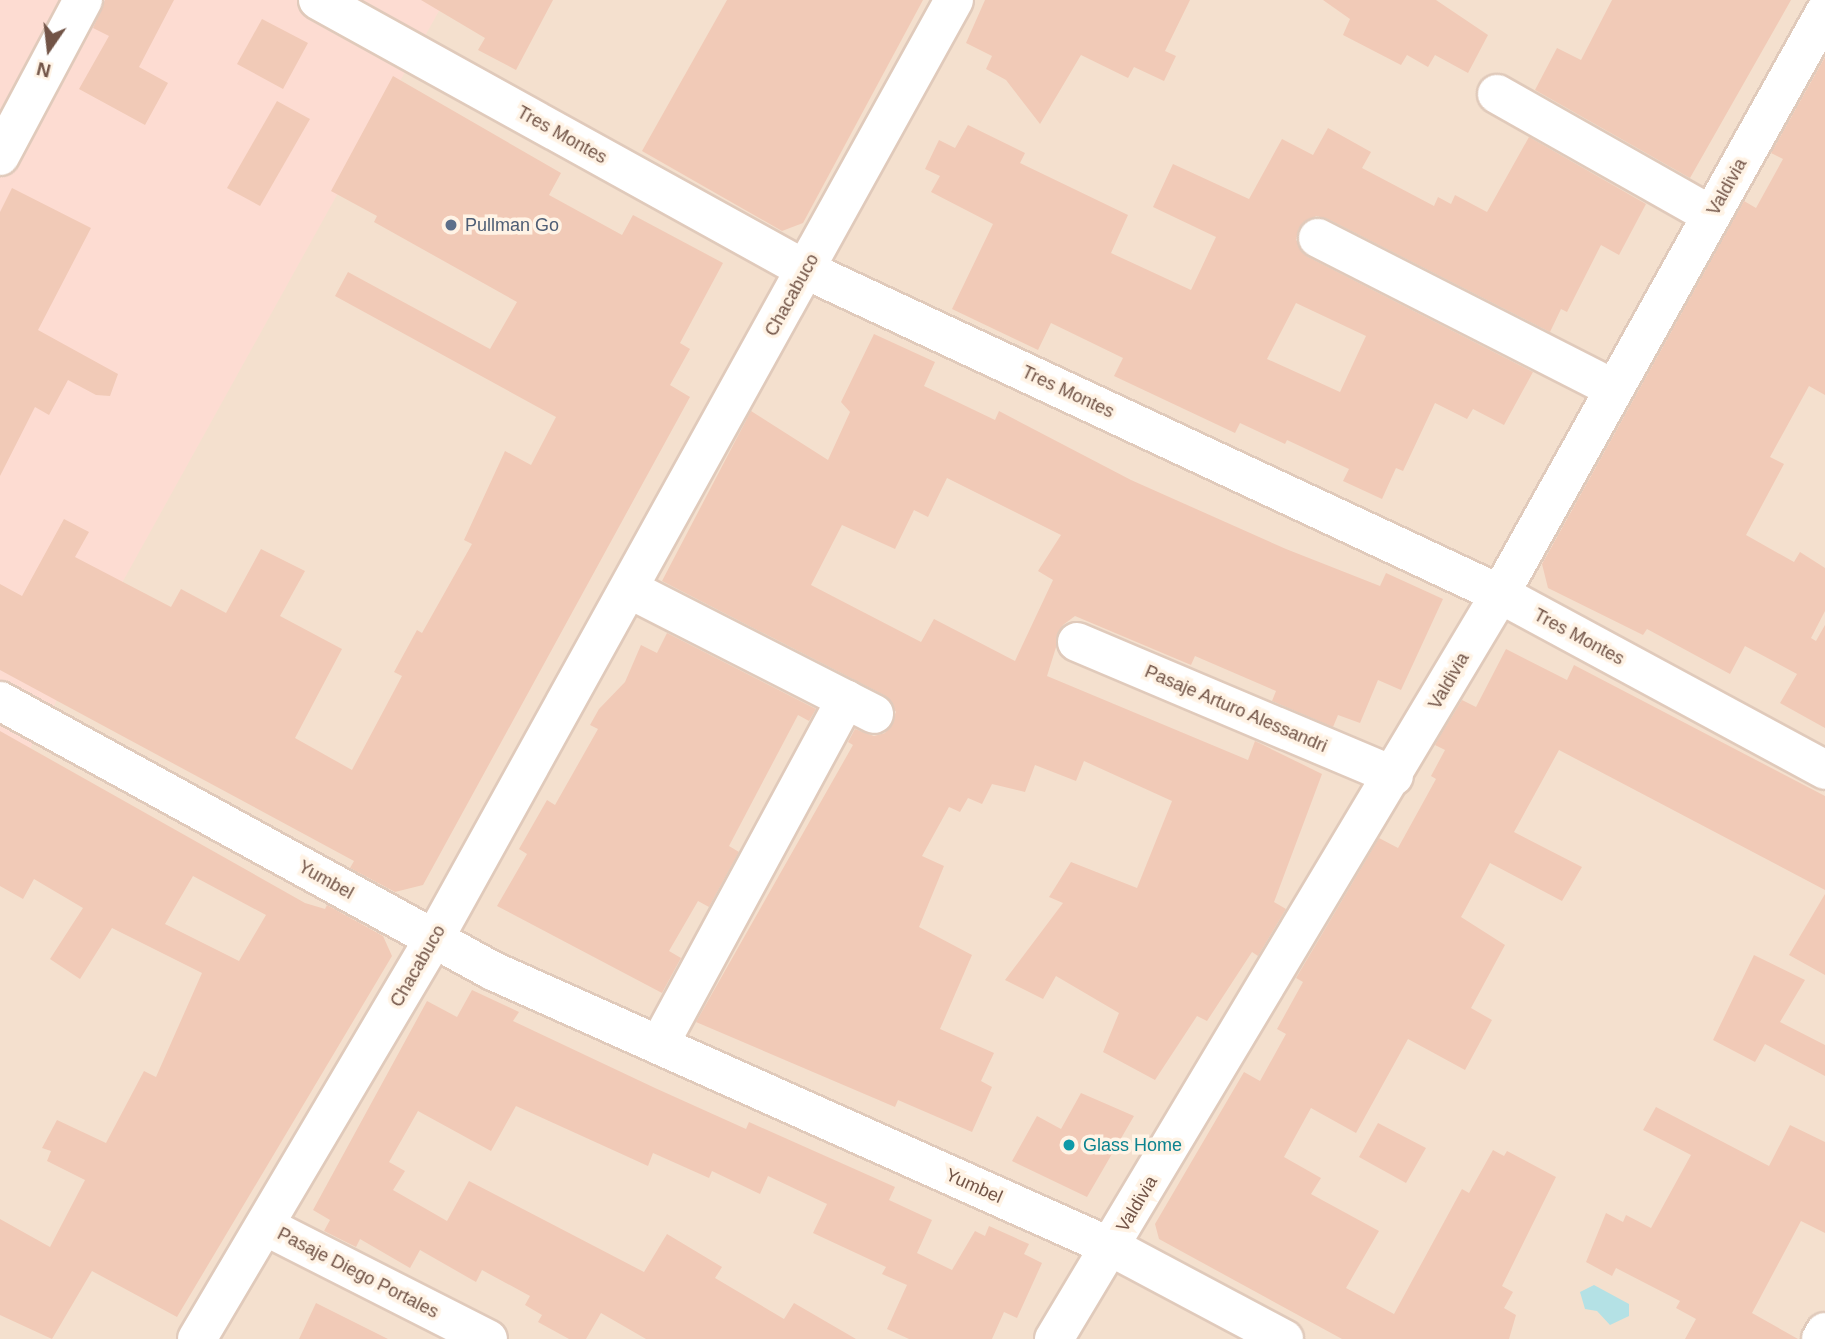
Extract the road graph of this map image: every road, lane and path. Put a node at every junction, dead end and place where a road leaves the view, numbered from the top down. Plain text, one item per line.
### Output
1 (83, 0) edge
2 (318, 0) edge
3 (954, 0) edge
4 (1825, 12) edge
5 (1497, 94) dead end
6 (0, 156) edge
7 (1711, 215) junction
8 (1318, 238) dead end
9 (806, 270) junction
10 (1614, 388) junction
11 (629, 589) junction
12 (1500, 594) junction
13 (1077, 642) dead end
14 (0, 701) edge
15 (1825, 770) edge
16 (1394, 776) junction
17 (434, 939) junction
18 (659, 1045) junction
19 (265, 1226) junction
20 (1111, 1247) junction
21 (1825, 1332) edge
22 (197, 1339) edge
23 (488, 1339) edge
24 (1054, 1339) edge
25 (1284, 1339) edge
26 (1821, 1339) edge

1 - 6 street
2 - 9 street, Tres Montes
3 - 9 street, Chacabuco
4 - 7 street, Valdivia
5 - 7 street
7 - 10 street, Valdivia
8 - 10 street
9 - 11 street, Chacabuco
9 - 12 street, Tres Montes
10 - 12 street, Valdivia
11 - 17 street, Chacabuco
11 - 18 street
12 - 15 street, Tres Montes
12 - 16 street, Valdivia
13 - 16 street, Pasaje Arturo Alessandri
14 - 17 street, Yumbel
16 - 20 street, Valdivia
17 - 18 street, Yumbel
17 - 19 street, Chacabuco
18 - 20 street, Yumbel
19 - 22 street, Chacabuco
19 - 23 street, Pasaje Diego Portales
20 - 24 street, Valdivia
20 - 25 street, Yumbel
21 - 26 street

